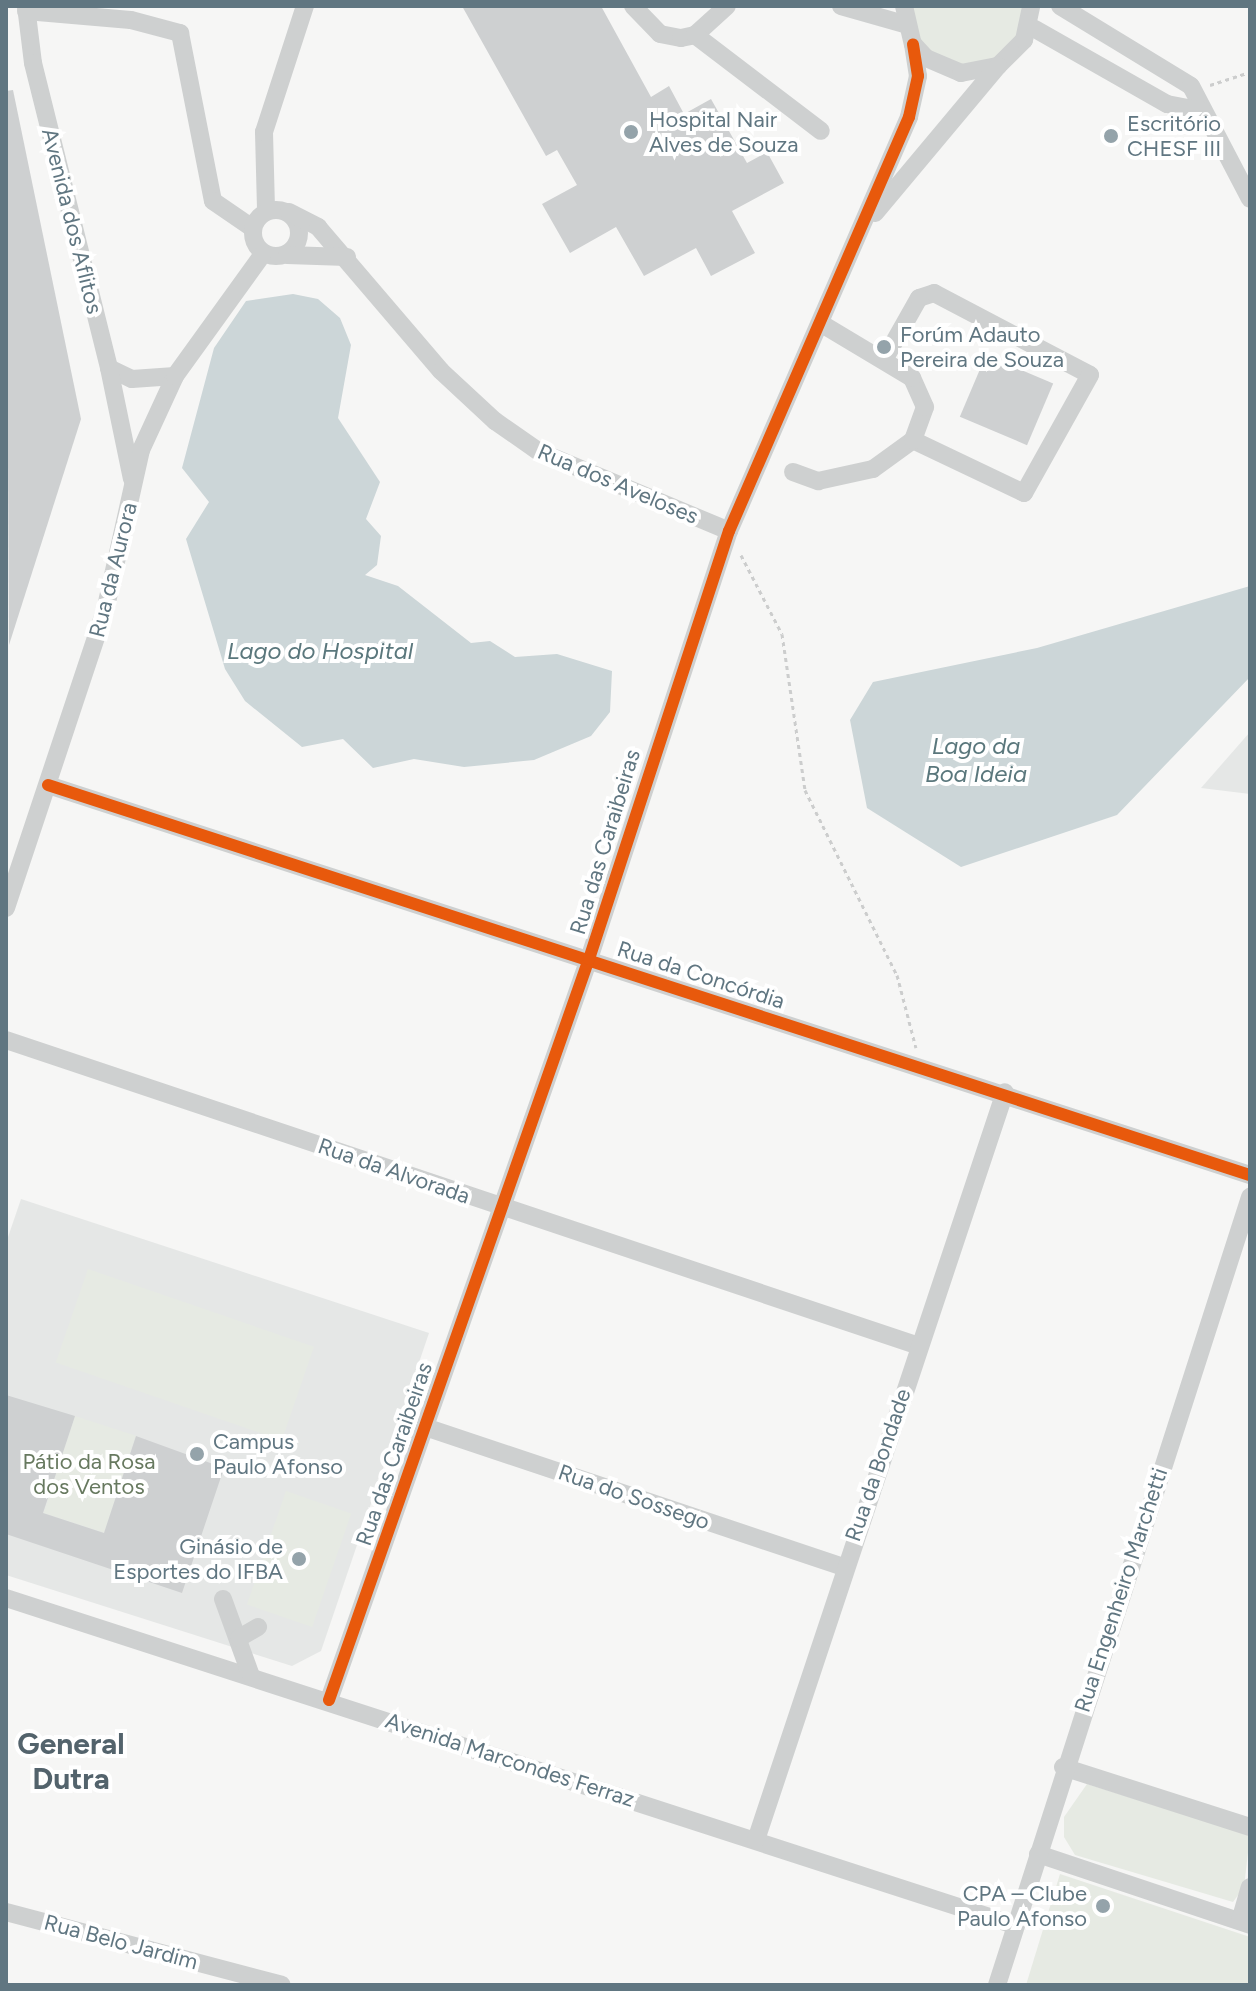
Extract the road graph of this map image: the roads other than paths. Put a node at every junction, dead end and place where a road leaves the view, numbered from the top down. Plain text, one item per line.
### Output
1 (305, 6) edge
2 (633, 6) edge
3 (727, 6) edge
4 (841, 6) edge
5 (1031, 6) edge
6 (1059, 6) edge
7 (26, 8) edge
8 (903, 12) edge
9 (1030, 34) junction
10 (695, 35) junction
11 (913, 44) junction
12 (998, 66) junction
13 (1202, 111) junction
14 (821, 131) dead end
15 (1250, 199) edge
16 (266, 209) junction
17 (289, 212) junction
18 (251, 227) junction
19 (860, 231) junction
20 (263, 254) junction
21 (287, 255) junction
22 (347, 257) junction
23 (820, 323) junction
24 (884, 360) junction
25 (109, 368) junction
26 (175, 376) junction
27 (913, 440) junction
28 (793, 472) dead end
29 (133, 485) junction
30 (729, 531) junction
31 (48, 785) junction
32 (6, 908) edge
33 (589, 959) junction
34 (6, 1040) edge
35 (1005, 1092) junction
36 (1250, 1175) edge
37 (1250, 1197) edge
38 (501, 1207) junction
39 (919, 1346) junction
40 (425, 1427) junction
41 (844, 1567) junction
42 (6, 1598) edge
43 (223, 1599) dead end
44 (258, 1627) dead end
45 (239, 1638) junction
46 (251, 1676) junction
47 (329, 1700) junction
48 (1063, 1767) junction
49 (1250, 1827) edge
50 (756, 1840) junction
51 (1038, 1854) junction
52 (1250, 1887) edge
53 (6, 1912) edge
54 (1245, 1923) edge
55 (1014, 1925) junction
56 (282, 1985) edge
57 (997, 1985) edge

1 - 16 street
2 - 10 street
3 - 10 street
4 - 8 street
5 - 9 street
6 - 9 street
6 - 13 street
7 - 18 street
7 - 25 street, Avenida dos Aflitos
8 - 11 street
9 - 12 street
9 - 13 street
10 - 14 street
11 - 12 street
11 - 19 street, Rua das Caraibeiras
12 - 19 street
13 - 15 street
16 - 17 street
16 - 18 street
17 - 21 street
17 - 22 street, Rua dos Aveloses
18 - 20 street
19 - 23 street, Rua das Caraibeiras
20 - 21 street
20 - 26 street, Rua da Aurora
21 - 22 street
22 - 30 street, Rua dos Aveloses
23 - 24 street
23 - 30 street, Rua das Caraibeiras
24 - 27 street
24 - 27 street
25 - 26 street
25 - 29 street, Avenida dos Aflitos
26 - 29 street, Rua da Aurora
27 - 28 street
29 - 31 street, Rua da Aurora
30 - 33 street, Rua das Caraibeiras
31 - 32 street, Rua da Aurora
31 - 33 street, Rua da Concórdia
33 - 35 street, Rua da Concórdia
33 - 38 street, Rua das Caraibeiras
34 - 38 street, Rua da Alvorada
35 - 36 street, Rua da Concórdia
35 - 39 street, Rua da Bondade
37 - 48 street, Rua Engenheiro Marchetti
38 - 39 street, Rua da Alvorada
38 - 40 street, Rua das Caraibeiras
39 - 41 street, Rua da Bondade
40 - 41 street, Rua do Sossego
40 - 47 street, Rua das Caraibeiras
41 - 50 street, Rua da Bondade
42 - 46 street, Avenida Marcondes Ferraz
43 - 45 street
44 - 45 street
45 - 46 street
46 - 47 street, Avenida Marcondes Ferraz
47 - 50 street, Avenida Marcondes Ferraz
48 - 49 street
48 - 51 street, Rua Engenheiro Marchetti
50 - 55 street, Avenida Marcondes Ferraz
51 - 54 street
51 - 55 street, Rua Engenheiro Marchetti
52 - 54 street
53 - 56 street, Rua Belo Jardim
55 - 57 street, Rua Engenheiro Marchetti

